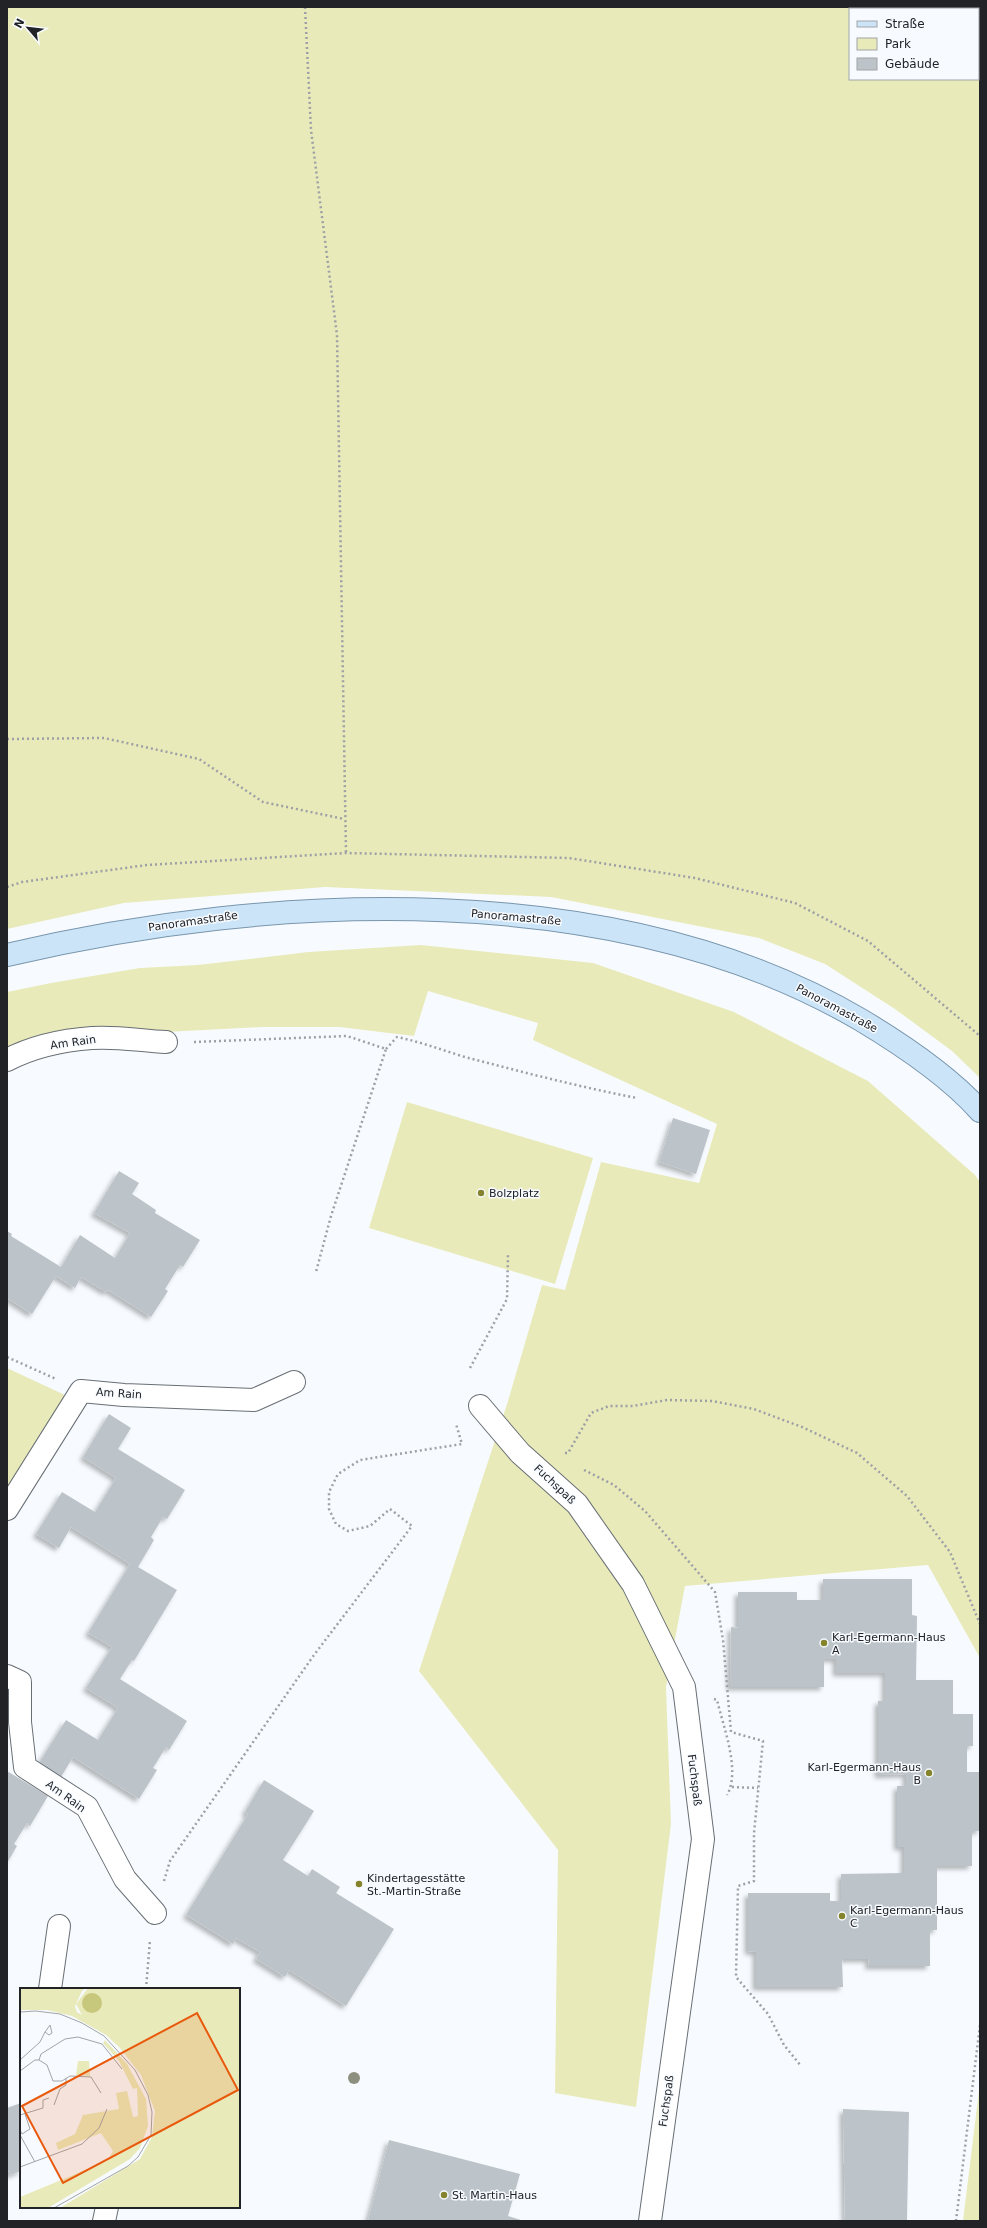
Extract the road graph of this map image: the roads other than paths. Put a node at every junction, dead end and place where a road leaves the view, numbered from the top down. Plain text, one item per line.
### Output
1 (7, 955) edge
2 (166, 1042) road end
3 (7, 1060) edge
4 (980, 1111) edge
5 (294, 1382) dead end
6 (480, 1406) dead end
7 (7, 1509) edge
8 (7, 1676) edge
9 (155, 1913) road end
10 (59, 1926) dead end
11 (50, 1988) edge
12 (107, 2208) edge
13 (104, 2221) edge
14 (650, 2221) edge

1 - 4 main road, Panoramastraße
2 - 3 street, Am Rain
5 - 7 street, Am Rain
6 - 14 street, Fuchspaß
8 - 9 street, Am Rain
10 - 11 street
12 - 13 street

